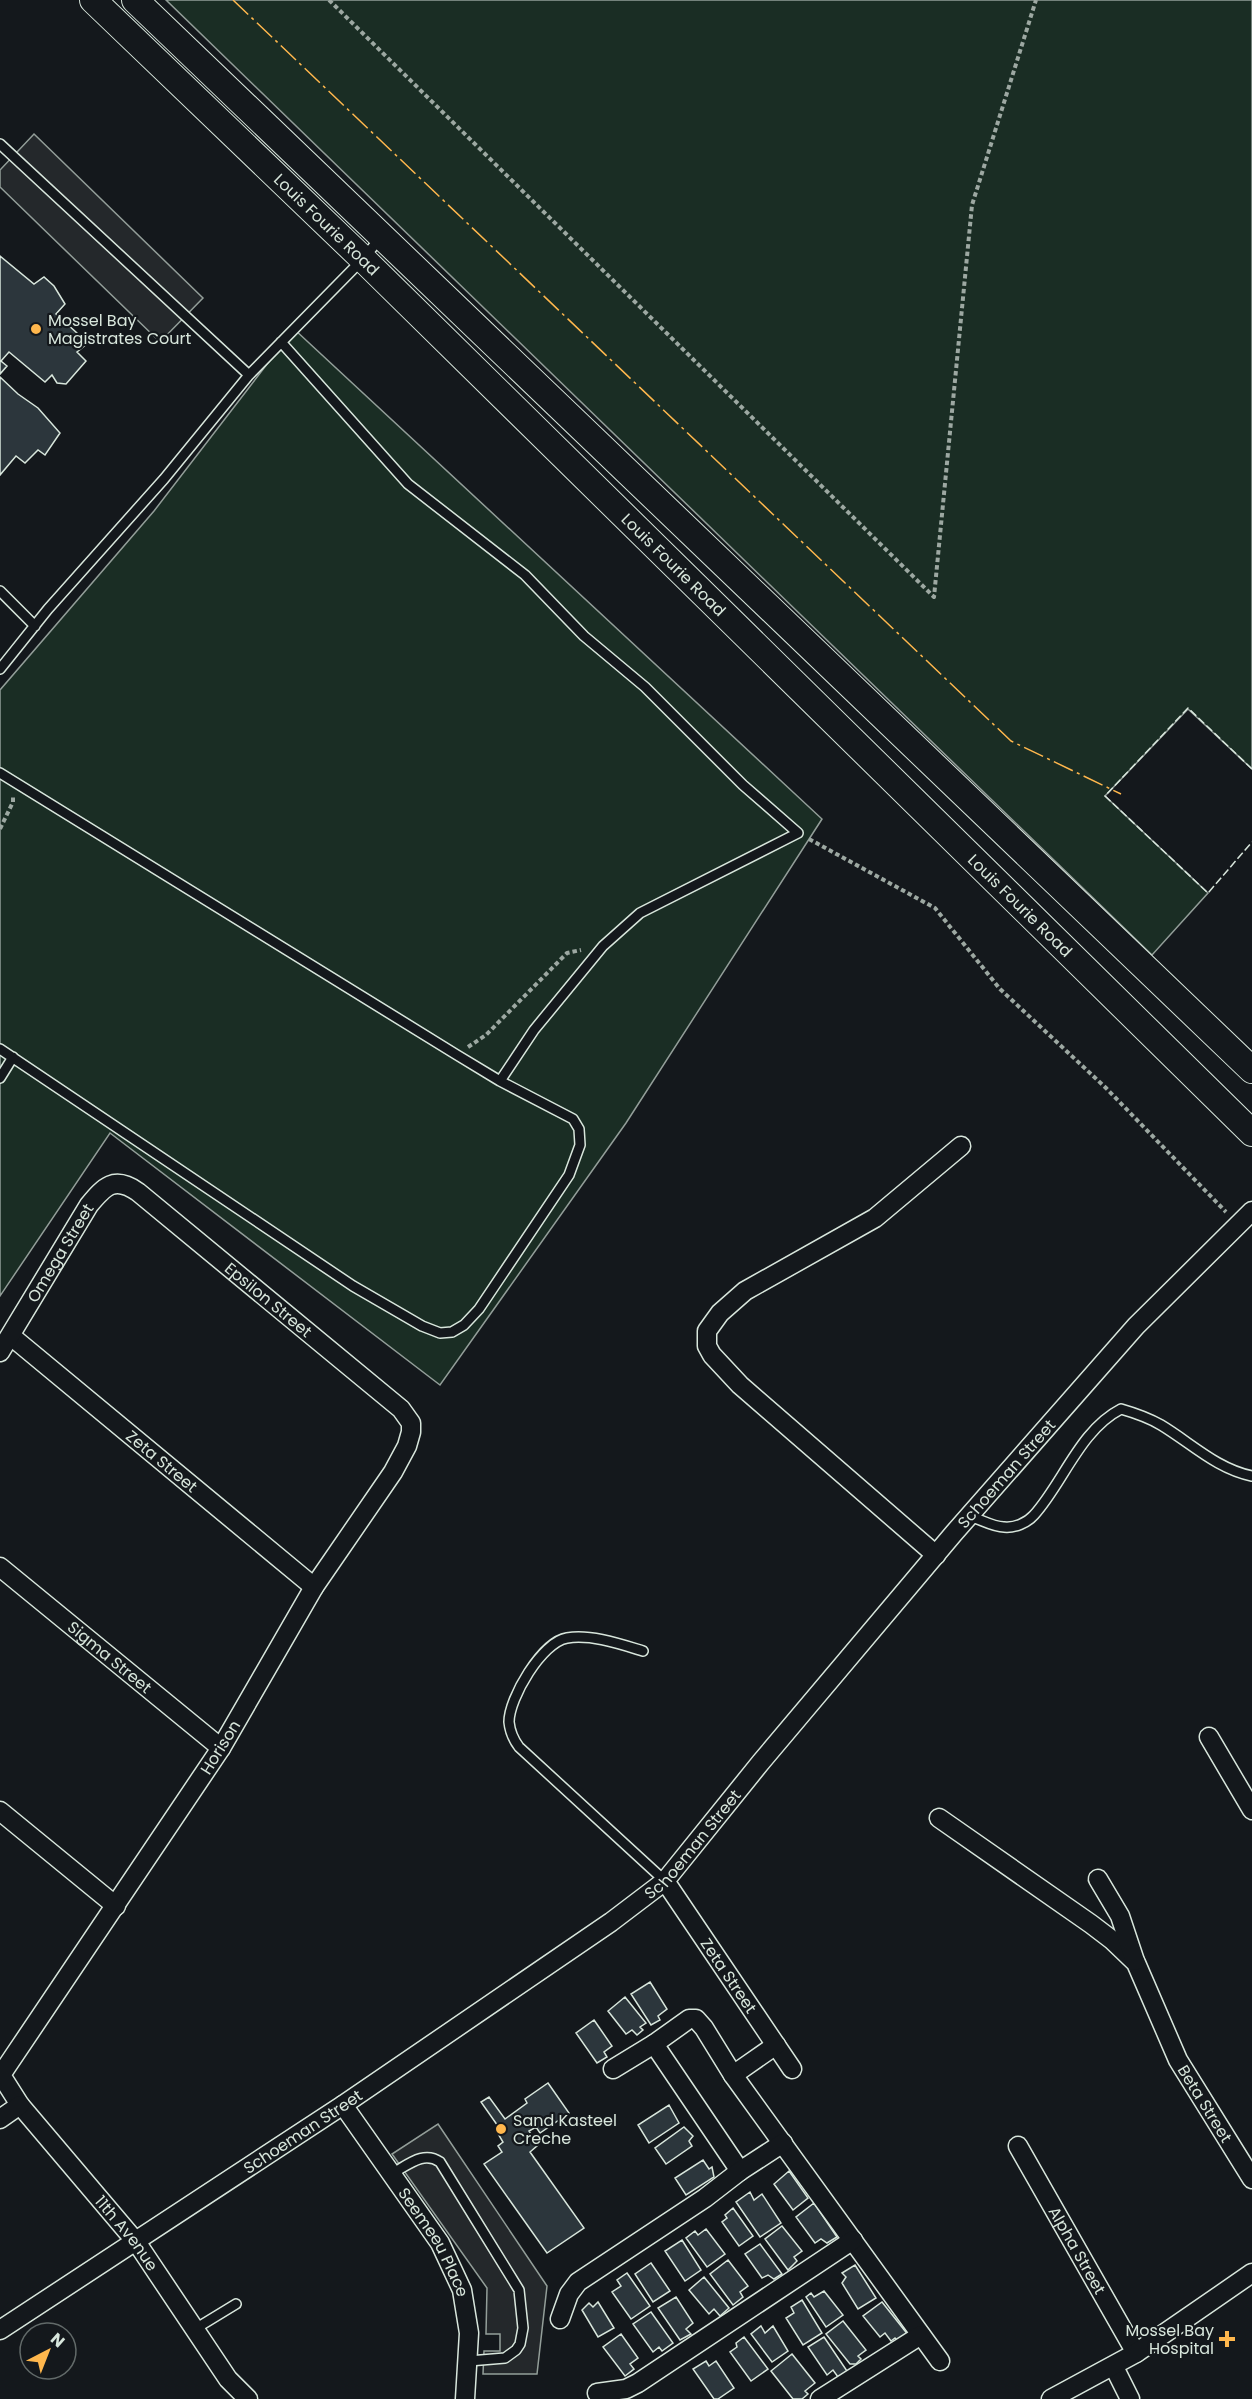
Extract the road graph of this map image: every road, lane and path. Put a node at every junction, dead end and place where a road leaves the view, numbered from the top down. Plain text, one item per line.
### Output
1 (93, 0) edge
2 (135, 0) edge
3 (329, 0) edge
4 (1036, 0) edge
5 (0, 144) edge
6 (381, 237) junction
7 (363, 259) junction
8 (280, 342) junction
9 (249, 375) junction
10 (0, 591) edge
11 (35, 626) junction
12 (0, 669) edge
13 (0, 773) edge
14 (14, 783) junction
15 (0, 829) edge
16 (798, 833) junction
17 (603, 946) junction
18 (0, 1049) edge
19 (457, 1054) junction
20 (14, 1058) junction
21 (1252, 1070) edge
22 (0, 1078) edge
23 (500, 1081) junction
24 (1252, 1133) edge
25 (961, 1146) dead end
26 (138, 1192) joint
27 (1252, 1211) edge
28 (1237, 1223) junction
29 (11, 1336) junction
30 (0, 1352) edge
31 (401, 1409) joint
32 (1252, 1476) edge
33 (969, 1516) junction
34 (936, 1555) junction
35 (0, 1567) edge
36 (314, 1587) junction
37 (643, 1651) dead end
38 (1209, 1737) dead end
39 (221, 1748) junction
40 (1252, 1810) edge
41 (0, 1811) edge
42 (939, 1818) dead end
43 (1098, 1879) dead end
44 (665, 1881) junction
45 (116, 1906) junction
46 (1136, 1964) junction
47 (654, 2044) junction
48 (776, 2045) junction
49 (613, 2068) dead end
50 (792, 2069) dead end
51 (1, 2074) edge
52 (733, 2074) junction
53 (20, 2105) junction
54 (343, 2105) junction
55 (0, 2119) edge
56 (783, 2143) junction
57 (1018, 2146) dead end
58 (740, 2171) junction
59 (391, 2174) junction
60 (1252, 2179) edge
61 (853, 2240) junction
62 (136, 2243) junction
63 (1252, 2273) edge
64 (236, 2304) dead end
65 (560, 2319) dead end
66 (195, 2329) junction
67 (0, 2331) edge
68 (921, 2335) junction
69 (1136, 2353) junction
70 (469, 2361) junction
71 (940, 2361) dead end
72 (1114, 2367) junction
73 (597, 2393) dead end
74 (248, 2399) edge
75 (465, 2399) edge
76 (820, 2399) edge
77 (1051, 2399) edge
78 (1130, 2399) edge

1 - 7 main road, Louis Fourie Road
2 - 6 main road, Louis Fourie Road
3 - 4 path
5 - 9 lane
6 - 7 lane
6 - 21 main road, Louis Fourie Road
7 - 8 lane
7 - 24 main road, Louis Fourie Road
8 - 9 lane
8 - 16 lane
9 - 11 lane
10 - 11 lane
11 - 12 lane
13 - 14 lane
14 - 15 path
14 - 19 lane
16 - 17 lane
16 - 28 path
17 - 19 path
17 - 23 lane
18 - 20 lane
19 - 23 lane
20 - 22 lane
20 - 23 lane
25 - 34 street
26 - 29 street, Omega Street
26 - 31 street, Epsilon Street
27 - 28 street, Schoeman Street
28 - 33 street, Schoeman Street
29 - 30 street, Omega Street
29 - 36 street, Zeta Street
31 - 36 street, Horison
32 - 33 lane
33 - 34 street, Schoeman Street
34 - 44 street, Schoeman Street
35 - 39 street, Sigma Street
36 - 39 street, Horison
37 - 44 lane
38 - 40 street
39 - 45 street, Horison
41 - 45 street
42 - 46 street
43 - 46 street, Beta Street
44 - 48 street, Zeta Street
44 - 54 street, Schoeman Street
45 - 51 street, Horison
46 - 60 street, Beta Street
47 - 49 street
47 - 52 street
47 - 58 street
48 - 50 street, Zeta Street
48 - 52 street
51 - 53 street, 11th Avenue
52 - 56 street
53 - 55 street
53 - 62 street, 11th Avenue
54 - 59 street, Seemeeu Place
54 - 62 street, Schoeman Street
56 - 58 street
56 - 61 street
57 - 69 street, Alpha Street
58 - 65 street
59 - 70 street, Seemeeu Place
59 - 70 lane
61 - 68 street
61 - 73 street
62 - 66 street, 11th Avenue
62 - 67 street, Schoeman Street
63 - 69 street
64 - 66 lane
66 - 74 street, 11th Avenue
68 - 71 street
68 - 76 street
69 - 72 street
70 - 75 street, Seemeeu Place
72 - 77 street
72 - 78 street

